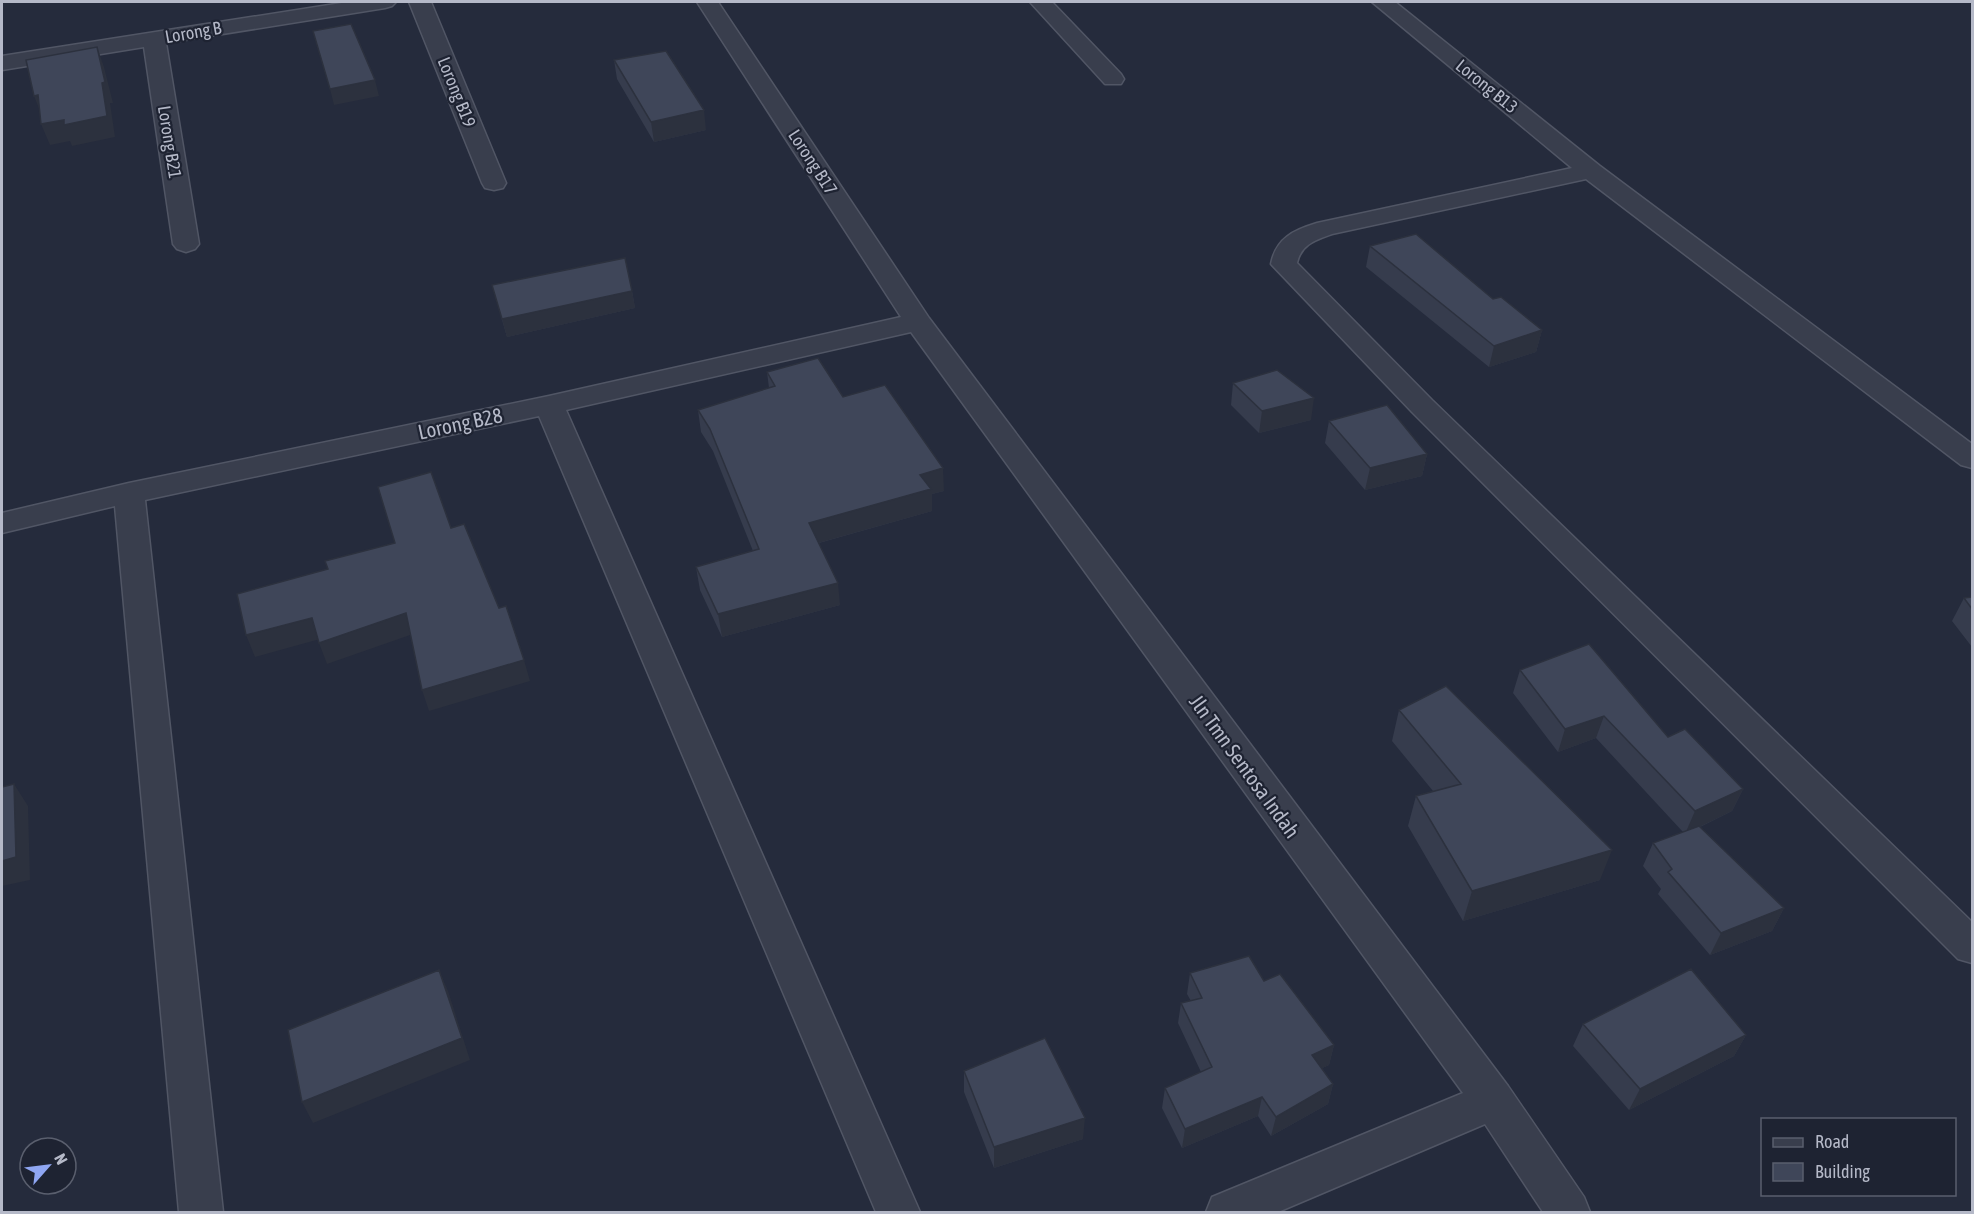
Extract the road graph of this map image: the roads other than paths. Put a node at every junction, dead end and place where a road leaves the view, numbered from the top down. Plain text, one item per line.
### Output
1 (239, 2) edge
2 (385, 2) edge
3 (420, 2) edge
4 (708, 2) edge
5 (1041, 2) edge
6 (1383, 2) edge
7 (244, 24) junction
8 (154, 39) junction
9 (2, 63) edge
10 (1113, 79) dead end
11 (1591, 171) junction
12 (494, 183) dead end
13 (186, 244) dead end
14 (918, 322) junction
15 (549, 405) junction
16 (1972, 458) edge
17 (129, 493) junction
18 (2, 523) edge
19 (1972, 947) edge
20 (1493, 1100) junction
21 (201, 1212) edge
22 (898, 1212) edge
23 (1227, 1212) edge
24 (1568, 1212) edge

1 - 7 street
2 - 7 street, Lorong B
3 - 12 street, Lorong B19
4 - 14 street, Lorong B17
5 - 10 street
6 - 11 street, Lorong B13
7 - 8 street, Lorong B
8 - 9 street, Lorong B
8 - 13 street, Lorong B21
11 - 16 street, Lorong B13
11 - 19 street
14 - 15 street, Lorong B28
14 - 20 street, Jln Tmn Sentosa Indah
15 - 17 street, Lorong B28
15 - 22 street
17 - 18 street, Lorong B28
17 - 21 street
20 - 23 street
20 - 24 street, Jln Tmn Sentosa Indah

